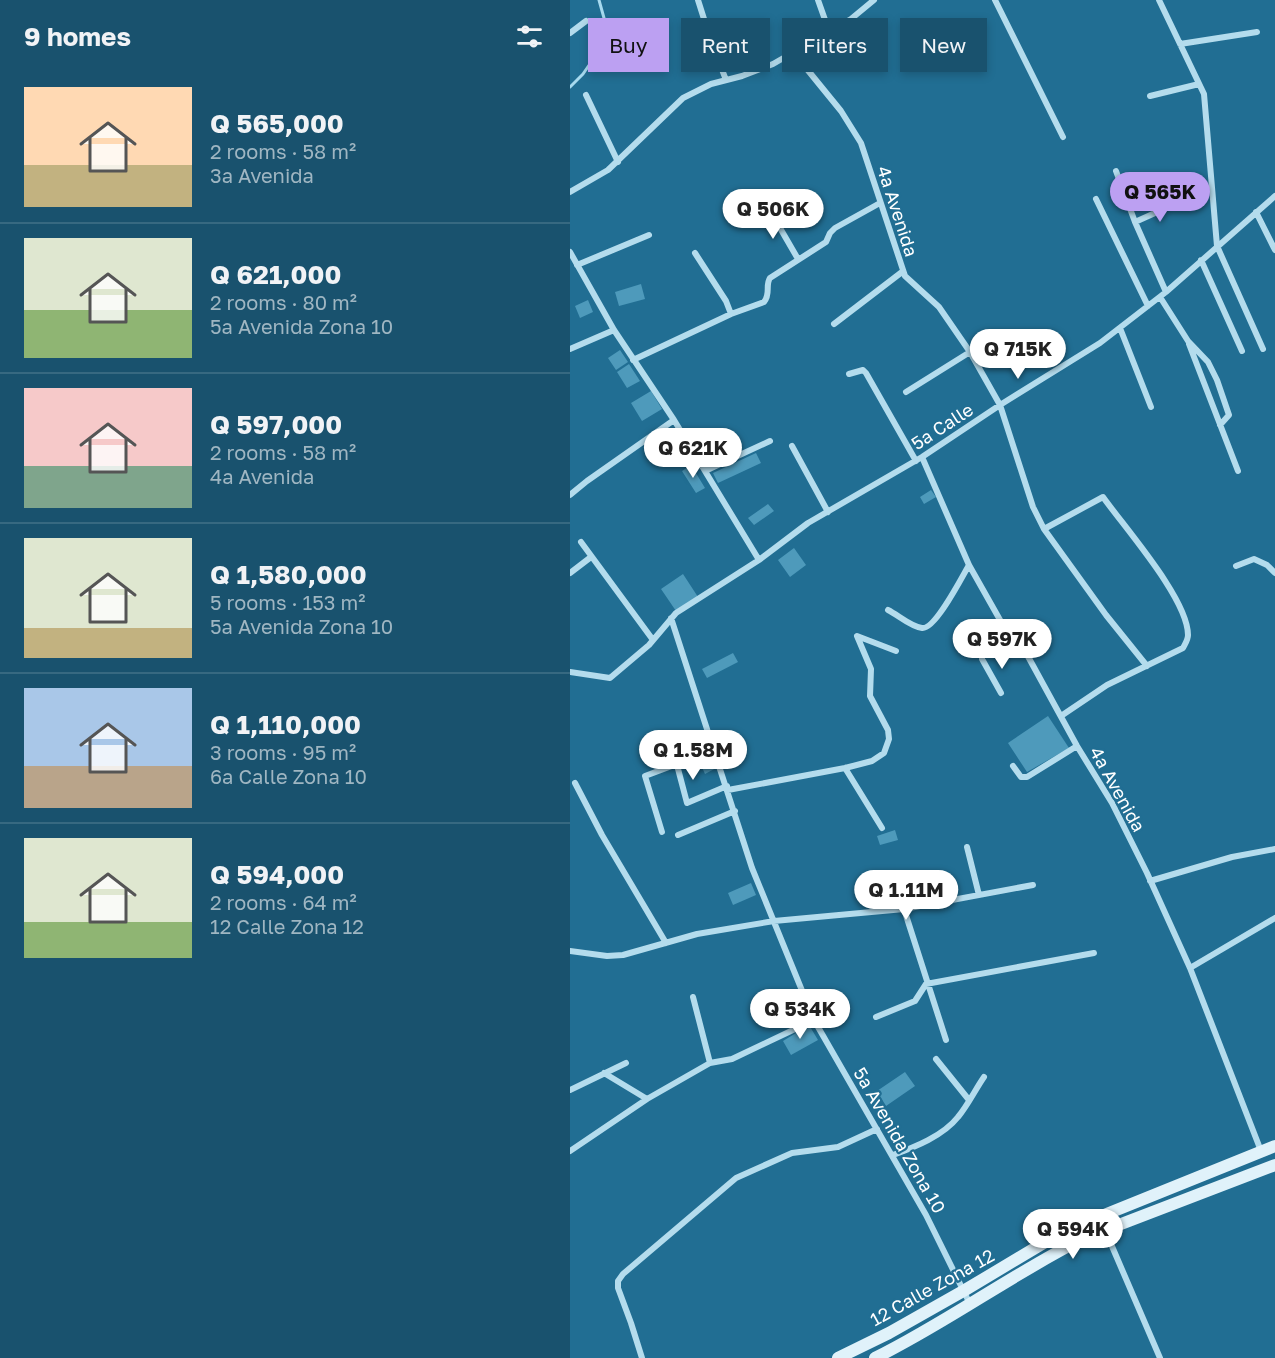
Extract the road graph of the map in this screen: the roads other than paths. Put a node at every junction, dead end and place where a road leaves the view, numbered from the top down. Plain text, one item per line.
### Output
1 (698, 0) edge
2 (818, 0) edge
3 (862, 0) edge
4 (873, 0) edge
5 (996, 0) edge
6 (1159, 0) edge
7 (865, 8) junction
8 (824, 18) edge
9 (852, 18) edge
10 (586, 21) dead end
11 (1257, 32) dead end
12 (570, 33) edge
13 (1180, 44) junction
14 (782, 57) edge
15 (810, 72) edge
16 (726, 80) junction
17 (1199, 84) junction
18 (586, 95) dead end
19 (1150, 96) dead end
20 (1063, 137) dead end
21 (618, 162) junction
22 (1116, 171) dead end
23 (570, 192) edge
24 (1275, 196) edge
25 (1096, 199) dead end
26 (880, 203) junction
27 (1175, 204) dead end
28 (1256, 212) junction
29 (743, 214) dead end
30 (1135, 222) junction
31 (649, 235) dead end
32 (1217, 246) junction
33 (1275, 250) edge
34 (570, 252) edge
35 (695, 253) dead end
36 (798, 259) junction
37 (1201, 260) junction
38 (577, 265) junction
39 (902, 272) junction
40 (1166, 292) junction
41 (1160, 297) junction
42 (1148, 306) junction
43 (731, 314) junction
44 (834, 324) dead end
45 (1120, 328) junction
46 (614, 330) junction
47 (1188, 341) junction
48 (570, 349) edge
49 (1263, 349) dead end
50 (1242, 351) dead end
51 (970, 352) junction
52 (633, 360) junction
53 (849, 374) dead end
54 (906, 392) dead end
55 (1000, 405) junction
56 (1151, 407) dead end
57 (674, 420) junction
58 (1220, 425) junction
59 (770, 441) dead end
60 (792, 446) dead end
61 (919, 459) junction
62 (705, 471) junction
63 (1238, 471) dead end
64 (570, 495) edge
65 (828, 512) junction
66 (1044, 529) junction
67 (581, 542) dead end
68 (591, 557) junction
69 (759, 560) junction
70 (969, 565) junction
71 (1236, 566) dead end
72 (570, 573) edge
73 (1275, 573) edge
74 (888, 610) dead end
75 (670, 618) junction
76 (1010, 633) junction
77 (653, 640) junction
78 (896, 651) dead end
79 (1147, 666) junction
80 (570, 672) edge
81 (1001, 693) dead end
82 (1061, 716) junction
83 (1077, 746) junction
84 (714, 750) junction
85 (677, 765) junction
86 (1013, 766) dead end
87 (845, 768) junction
88 (575, 783) dead end
89 (727, 788) junction
90 (735, 811) junction
91 (882, 828) dead end
92 (662, 832) dead end
93 (678, 835) dead end
94 (967, 847) dead end
95 (1275, 849) edge
96 (1150, 881) junction
97 (1033, 885) dead end
98 (979, 895) junction
99 (904, 909) junction
100 (1275, 918) edge
101 (774, 921) junction
102 (666, 943) junction
103 (570, 951) edge
104 (1094, 953) dead end
105 (1190, 968) junction
106 (926, 984) junction
107 (693, 997) dead end
108 (876, 1017) dead end
109 (814, 1020) junction
110 (946, 1040) dead end
111 (936, 1059) dead end
112 (626, 1063) dead end
113 (710, 1063) junction
114 (604, 1073) junction
115 (984, 1077) dead end
116 (570, 1090) edge
117 (647, 1099) junction
118 (969, 1100) junction
119 (877, 1129) junction
120 (1275, 1146) edge
121 (570, 1151) edge
122 (1260, 1151) junction
123 (893, 1155) junction
124 (1275, 1165) edge
125 (1177, 1185) junction
126 (1183, 1199) junction
127 (1105, 1229) junction
128 (965, 1290) junction
129 (970, 1304) junction
130 (642, 1358) edge
131 (838, 1358) edge
132 (875, 1358) edge
133 (1160, 1358) edge

1 - 16 street
2 - 8 street
3 - 7 street
4 - 7 street
5 - 20 street
6 - 13 street
7 - 9 street
10 - 12 street
11 - 13 street
13 - 17 street
14 - 16 street
15 - 26 street, 4a Avenida
16 - 21 street
17 - 19 street
17 - 32 street
18 - 21 street
21 - 23 street
22 - 30 street
24 - 28 street, 5a Calle
25 - 42 street
26 - 36 street
26 - 39 street, 4a Avenida
27 - 30 street
28 - 32 street, 5a Calle
28 - 33 street
29 - 36 street
30 - 40 street
31 - 38 street
32 - 37 street, 5a Calle
32 - 49 street
34 - 38 street
35 - 43 street
36 - 43 street
37 - 40 street, 5a Calle
37 - 50 street
38 - 46 street
39 - 44 street
39 - 51 street, 4a Avenida
40 - 41 street, 5a Calle
41 - 42 street, 5a Calle
41 - 47 street
42 - 45 street, 5a Calle
43 - 52 street
45 - 55 street, 5a Calle
45 - 56 street
46 - 48 street
46 - 52 street
47 - 58 street
47 - 58 street
51 - 54 street
51 - 55 street, 4a Avenida
52 - 57 street
53 - 61 street, 4a Avenida
55 - 61 street, 5a Calle
55 - 66 street, 4a Avenida
57 - 62 street
57 - 64 street
58 - 63 street
59 - 62 street
60 - 65 street
61 - 65 street, 5a Calle
61 - 70 street, 4a Avenida
62 - 69 street
65 - 69 street, 5a Calle
66 - 79 street, 4a Avenida
66 - 79 street
67 - 68 street
68 - 72 street
68 - 77 street
69 - 75 street, 5a Calle
70 - 74 street
70 - 76 street, 4a Avenida
71 - 73 street
75 - 77 street, 5a Calle
75 - 84 street, 5a Avenida Zona 10
76 - 81 street
76 - 82 street, 4a Avenida
77 - 80 street, 5a Calle
78 - 87 street
79 - 82 street
82 - 83 street, 4a Avenida
83 - 86 street
83 - 96 street, 4a Avenida
84 - 85 street
84 - 89 street, 5a Avenida Zona 10
85 - 89 street
85 - 92 street
87 - 89 street
87 - 91 street
88 - 102 street
89 - 90 street, 5a Avenida Zona 10
90 - 93 street
90 - 101 street, 5a Avenida Zona 10
94 - 98 street
95 - 96 street
96 - 105 street, 4a Avenida
97 - 98 street
98 - 99 street
99 - 101 street
99 - 106 street
100 - 105 street
101 - 102 street
101 - 109 street, 5a Avenida Zona 10
102 - 103 street
104 - 106 street
105 - 122 street, 4a Avenida
106 - 108 street
106 - 110 street
107 - 113 street
109 - 113 street
109 - 119 street, 5a Avenida Zona 10
111 - 118 street
112 - 114 street
113 - 117 street
114 - 116 street
114 - 117 street
115 - 118 street
117 - 121 street
118 - 123 street
119 - 123 street, 5a Avenida Zona 10
119 - 130 street
120 - 122 street, 12 Calle Zona 12
122 - 125 street, 12 Calle Zona 12
123 - 128 street, 5a Avenida Zona 10
124 - 126 street, 12 Calle Zona 12
125 - 126 street
125 - 128 street, 12 Calle Zona 12
126 - 127 street, 12 Calle Zona 12
127 - 129 street, 12 Calle Zona 12
127 - 133 street
128 - 129 street, 5a Avenida Zona 10
128 - 131 street, 12 Calle Zona 12
129 - 132 street, 12 Calle Zona 12

